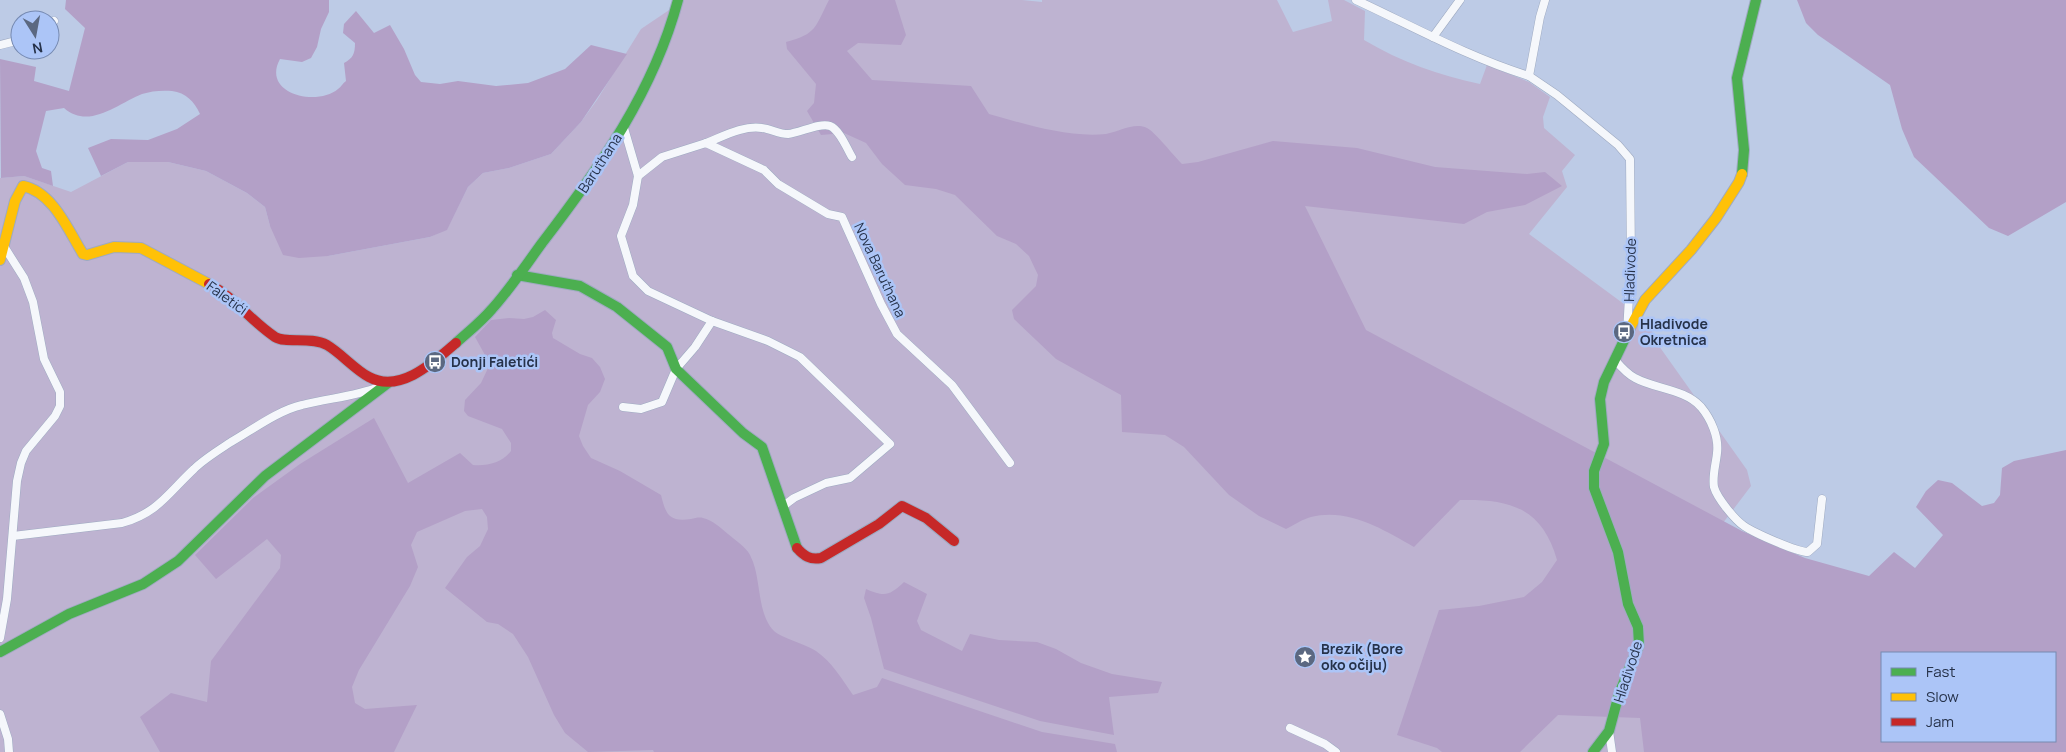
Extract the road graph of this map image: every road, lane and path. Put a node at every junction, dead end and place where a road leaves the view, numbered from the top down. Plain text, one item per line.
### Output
1 (678, 0) edge
2 (1356, 0) edge
3 (1460, 0) edge
4 (1545, 0) edge
5 (1756, 0) edge
6 (1434, 36) junction
7 (1529, 76) junction
8 (624, 128) junction
9 (706, 143) junction
10 (852, 158) dead end
11 (638, 176) junction
12 (2, 250) edge
13 (0, 260) edge
14 (517, 275) junction
15 (712, 321) junction
16 (1627, 333) junction
17 (1615, 360) junction
18 (676, 369) junction
19 (388, 383) junction
20 (622, 407) dead end
21 (1010, 463) dead end
22 (1822, 499) dead end
23 (782, 507) junction
24 (13, 536) junction
25 (954, 541) dead end
26 (0, 638) edge
27 (0, 652) edge
28 (0, 714) edge
29 (1290, 728) dead end
30 (1609, 731) junction
31 (9, 752) edge
32 (1336, 752) edge
33 (1593, 752) edge
34 (1612, 752) edge

1 - 8 street, Baruthana
2 - 6 street, Hladivode
3 - 6 street
4 - 7 street
5 - 16 street
6 - 7 street, Hladivode
7 - 16 street, Hladivode
8 - 11 street
8 - 14 street, Baruthana
9 - 10 street
9 - 11 street
9 - 21 street, Nova Baruthana
11 - 15 street
12 - 13 street, Faletići
12 - 19 street, Faletići
12 - 24 street
14 - 18 street
14 - 19 street, Baruthana
15 - 18 street
15 - 23 street
16 - 17 street, Hladivode
17 - 22 street
17 - 30 street, Hladivode
18 - 20 street
18 - 23 street
19 - 24 street
19 - 27 street
23 - 25 street
24 - 26 street
28 - 31 street
29 - 32 street
30 - 33 street
30 - 34 street

